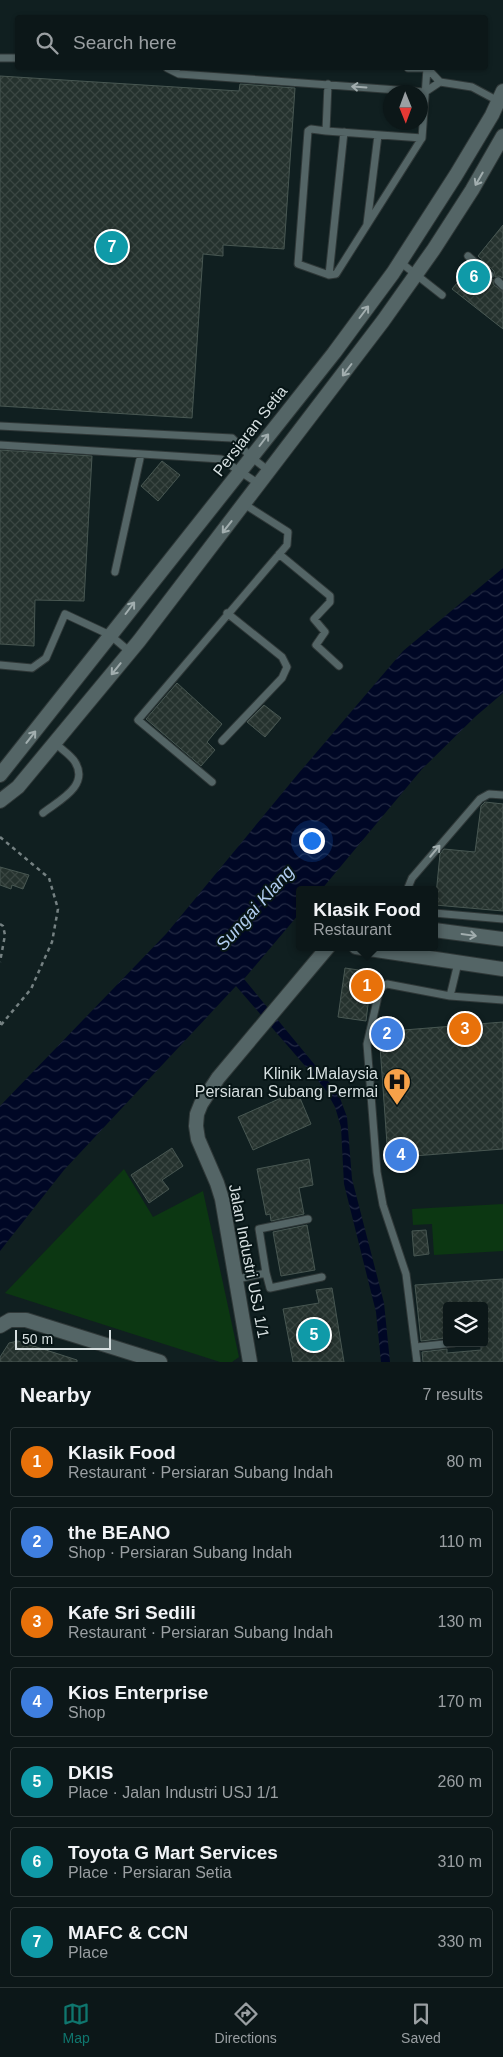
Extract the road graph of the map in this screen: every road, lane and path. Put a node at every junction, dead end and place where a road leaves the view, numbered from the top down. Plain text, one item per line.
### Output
1 (0, 58) edge
2 (15, 58) edge
3 (171, 70) edge
4 (427, 70) edge
5 (429, 70) edge
6 (440, 82) junction
7 (328, 84) junction
8 (426, 85) edge
9 (383, 88) edge
10 (428, 91) edge
11 (502, 99) edge
12 (423, 130) edge
13 (326, 131) junction
14 (344, 132) junction
15 (378, 135) junction
16 (503, 136) edge
17 (422, 138) junction
18 (366, 226) junction
19 (468, 256) dead end
20 (400, 262) junction
21 (416, 274) junction
22 (329, 275) junction
23 (490, 275) dead end
24 (442, 295) dead end
25 (0, 426) edge
26 (0, 445) edge
27 (141, 454) junction
28 (251, 457) junction
29 (240, 470) junction
30 (270, 471) junction
31 (260, 485) junction
32 (244, 504) junction
33 (279, 554) junction
34 (115, 572) dead end
35 (227, 613) junction
36 (110, 635) junction
37 (130, 652) junction
38 (0, 665) edge
39 (339, 666) dead end
40 (222, 741) dead end
41 (55, 743) junction
42 (0, 774) edge
43 (212, 782) dead end
44 (503, 795) edge
45 (0, 801) edge
46 (43, 813) dead end
47 (0, 837) edge
48 (409, 886) edge
49 (438, 913) edge
50 (503, 919) edge
51 (0, 924) edge
52 (438, 931) edge
53 (503, 939) edge
54 (325, 951) edge
55 (383, 951) edge
56 (0, 962) edge
57 (458, 962) junction
58 (503, 969) edge
59 (450, 996) junction
60 (503, 1000) edge
61 (0, 1021) edge
62 (1, 1026) edge
63 (308, 1218) dead end
64 (266, 1273) junction
65 (322, 1277) dead end
66 (236, 1279) junction
67 (0, 1326) edge
68 (443, 1344) edge
69 (416, 1347) junction
70 (134, 1358) edge
71 (160, 1362) edge
72 (250, 1362) edge
73 (417, 1362) edge

1 - 2 lane
3 - 7 lane
4 - 8 lane
5 - 6 lane
6 - 10 lane
6 - 11 lane
9 -> 7 lane
7 - 13 lane
11 - 20 street, Persiaran Setia
12 - 17 lane
13 - 14 lane
13 - 22 lane
14 - 15 lane
14 - 22 lane
15 - 17 lane
15 - 18 lane
16 -> 21 street
17 - 18 lane
18 - 22 lane
19 - 23 lane
20 - 21 lane
28 -> 20 street, Persiaran Setia
21 - 24 lane
21 -> 30 street
25 - 28 lane
26 - 27 lane
27 - 29 lane
27 - 34 lane
28 - 29 street, Persiaran Setia
28 - 30 lane
29 - 31 lane
36 -> 29 street, Persiaran Setia
30 - 31 street
31 - 32 street
32 - 33 lane
32 -> 37 street
33 - 35 lane
33 - 39 lane
35 - 40 lane
35 - 43 lane
36 - 37 lane
36 - 38 lane
42 -> 36 street, Persiaran Setia
37 -> 41 street
41 - 45 street
41 - 46 lane
48 -> 44 lane
47 - 62 path
49 - 50 lane
51 - 56 path
52 -> 53 street
54 - 66 street, Jalan Industri USJ 1/1
55 - 57 street
57 - 58 street
57 - 59 lane
59 - 60 lane
59 - 69 lane
61 - 62 path
63 - 64 lane
64 - 65 lane
64 - 66 lane
66 - 72 street, Jalan Industri USJ 1/1
67 - 70 street
68 - 69 lane
69 - 73 lane
70 - 71 street

